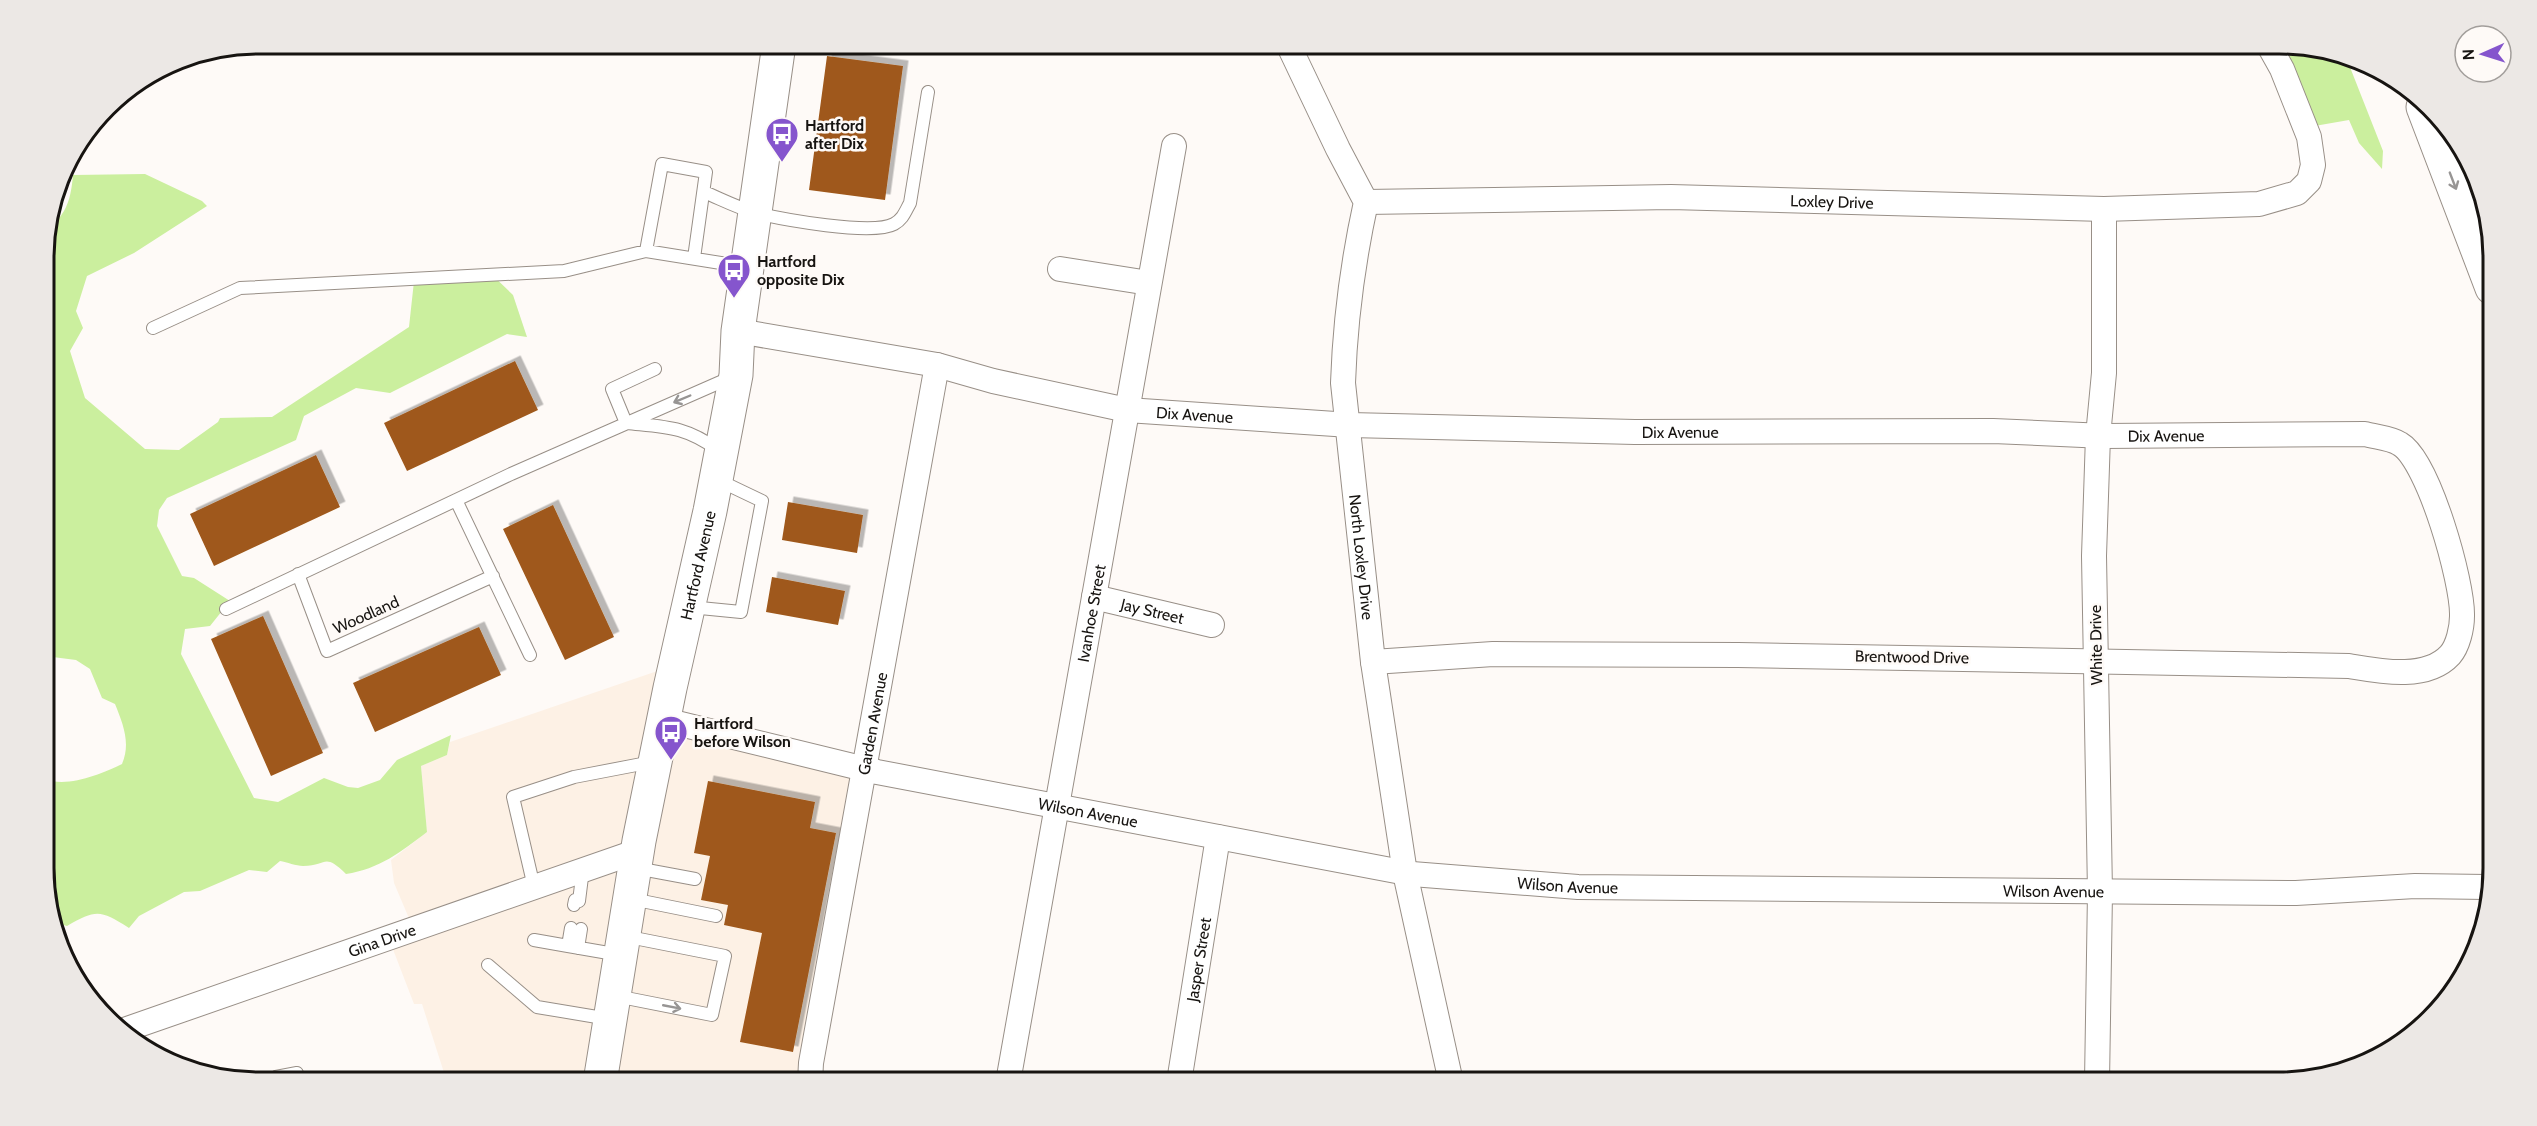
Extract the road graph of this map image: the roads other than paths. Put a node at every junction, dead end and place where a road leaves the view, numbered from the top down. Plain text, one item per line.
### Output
1 (778, 54) edge
2 (1293, 54) edge
3 (2274, 54) edge
4 (928, 92) dead end
5 (2428, 119) edge
6 (1174, 146) dead end
7 (704, 192) junction
8 (1366, 202) junction
9 (2104, 209) junction
10 (755, 213) junction
11 (646, 250) junction
12 (694, 258) junction
13 (2483, 264) edge
14 (747, 267) junction
15 (1060, 269) dead end
16 (1149, 283) junction
17 (153, 328) dead end
18 (738, 331) junction
19 (938, 365) junction
20 (655, 369) dead end
21 (736, 375) junction
22 (1127, 410) junction
23 (626, 423) junction
24 (1350, 425) junction
25 (2098, 436) junction
26 (719, 466) junction
27 (456, 500) junction
28 (298, 574) junction
29 (493, 576) junction
30 (1094, 597) junction
31 (688, 607) junction
32 (226, 609) dead end
33 (1212, 625) dead end
34 (530, 655) dead end
35 (2448, 657) joint
36 (1373, 662) junction
37 (2097, 662) junction
38 (664, 720) junction
39 (656, 761) junction
40 (866, 768) junction
41 (1056, 806) junction
42 (1218, 837) junction
43 (584, 869) junction
44 (635, 872) junction
45 (1405, 873) junction
46 (695, 879) dead end
47 (2482, 886) edge
48 (534, 887) junction
49 (2100, 892) junction
50 (579, 904) dead end
51 (716, 916) dead end
52 (576, 929) dead end
53 (534, 940) dead end
54 (622, 946) junction
55 (573, 947) junction
56 (488, 965) dead end
57 (613, 1007) junction
58 (131, 1028) edge
59 (602, 1072) edge
60 (811, 1072) edge
61 (1010, 1072) edge
62 (1181, 1072) edge
63 (1449, 1072) edge
64 (2097, 1072) edge

1 - 10 main road, Hartford Avenue
2 - 8 street
3 - 9 street, Loxley Drive
4 - 10 lane
5 -> 13 main road
6 - 16 street, Ivanhoe Street
7 - 10 lane
7 - 11 lane
7 - 12 lane
8 - 9 street, Loxley Drive
8 - 24 street, North Loxley Drive
9 - 25 street, White Drive
10 - 14 main road, Hartford Avenue
11 - 12 lane
11 - 17 lane
12 - 14 lane
14 - 18 main road, Hartford Avenue
15 - 16 street
16 - 22 street, Ivanhoe Street
18 - 19 street, Dix Avenue
18 - 21 main road, Hartford Avenue
19 - 22 street, Dix Avenue
19 - 40 street, Garden Avenue
20 - 23 lane
21 -> 23 lane
21 - 26 main road, Hartford Avenue
22 - 24 street, Dix Avenue
22 - 30 street, Ivanhoe Street
23 - 26 lane
23 - 27 lane
24 - 25 street, Dix Avenue
24 - 36 street, North Loxley Drive
25 - 35 street, Dix Avenue
25 - 37 street, White Drive
26 - 31 main road, Hartford Avenue
26 - 31 lane
27 - 28 lane
27 - 29 lane
28 - 29 lane, Woodland
28 - 32 lane
29 - 34 lane
30 - 33 street, Jay Street
30 - 41 street, Ivanhoe Street
31 - 38 main road, Hartford Avenue
35 - 37 street, Brentwood Drive
36 - 37 street, Brentwood Drive
36 - 45 street, North Loxley Drive
37 - 49 street, White Drive
38 - 39 main road, Hartford Avenue
38 - 40 street, Wilson Avenue
39 - 44 main road, Hartford Avenue
39 - 48 lane
40 - 41 street, Wilson Avenue
40 - 60 street, Garden Avenue
41 - 42 street, Wilson Avenue
41 - 61 street, Ivanhoe Street
42 - 45 street, Wilson Avenue
42 - 62 street, Jasper Street
43 - 44 street, Gina Drive
43 - 48 street, Gina Drive
43 - 50 lane
44 - 46 lane
44 - 51 lane
44 - 54 main road, Hartford Avenue
45 - 49 street, Wilson Avenue
45 - 63 street, North Loxley Drive
47 - 49 street, Wilson Avenue
48 - 58 street, Gina Drive
49 - 64 street, White Drive
52 - 55 lane
53 - 55 lane
54 - 55 lane
54 - 57 main road, Hartford Avenue
57 -> 54 lane
56 - 57 lane
57 - 59 main road, Hartford Avenue

